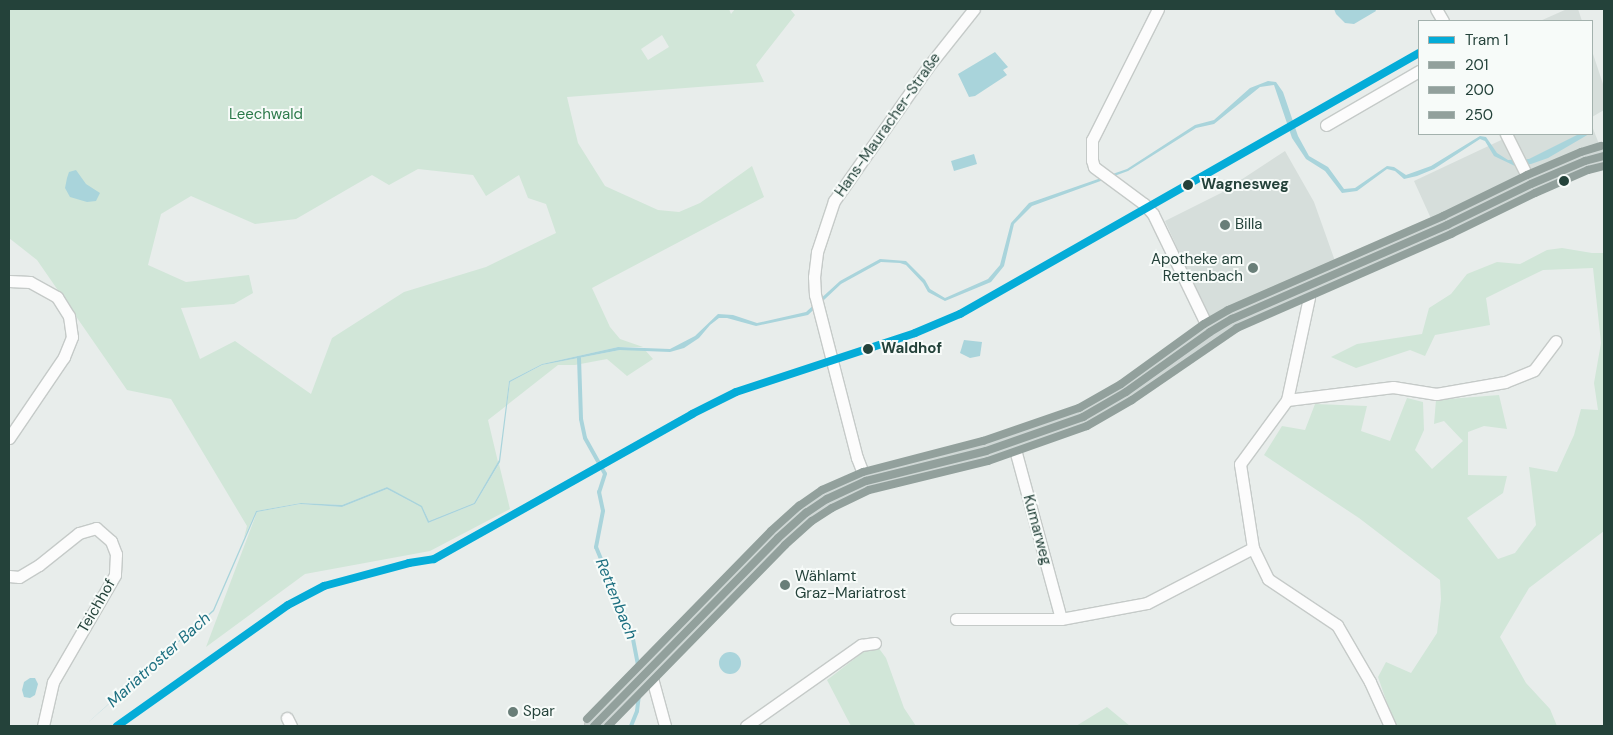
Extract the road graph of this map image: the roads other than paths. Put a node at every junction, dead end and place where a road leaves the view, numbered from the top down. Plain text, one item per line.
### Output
1 (974, 9) edge
2 (1158, 9) edge
3 (1436, 9) edge
4 (1442, 20) edge
5 (1418, 72) edge
6 (1326, 125) dead end
7 (1506, 135) edge
8 (1604, 156) edge
9 (1528, 176) junction
10 (9, 281) edge
11 (1306, 286) junction
12 (1210, 332) junction
13 (1556, 341) dead end
14 (1287, 400) junction
15 (9, 438) edge
16 (1013, 442) junction
17 (866, 481) junction
18 (1252, 548) junction
19 (9, 576) edge
20 (956, 619) dead end
21 (1061, 619) junction
22 (875, 643) dead end
23 (639, 680) junction
24 (43, 726) edge
25 (594, 726) edge
26 (665, 726) edge
27 (746, 726) edge
28 (1390, 726) edge

1 - 17 street, Hans-Mauracher-Straße
2 - 12 street
3 - 4 street
5 - 6 street
7 - 9 street
8 - 9 main road
9 - 11 main road
10 - 15 street
11 - 12 main road
11 - 14 street
12 - 16 main road
13 - 14 street
14 - 18 street
16 - 17 main road
16 - 21 street, Kumarweg
17 - 23 main road
18 - 21 street
18 - 28 street
19 - 24 street, Teichhof
20 - 21 street
22 - 27 street
23 - 25 main road
23 - 26 street

